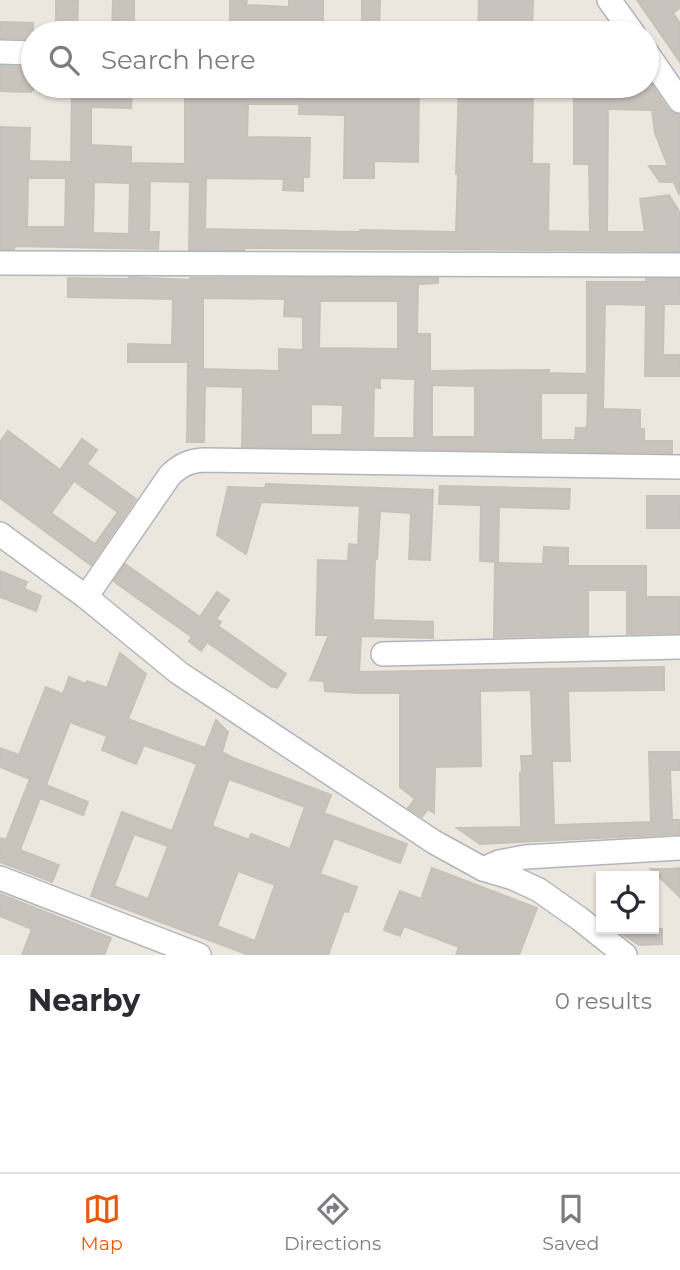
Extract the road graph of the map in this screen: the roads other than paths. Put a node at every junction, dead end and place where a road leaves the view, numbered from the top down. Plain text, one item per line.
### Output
1 (610, 0) edge
2 (625, 21) edge
3 (0, 52) edge
4 (21, 53) edge
5 (659, 71) edge
6 (680, 101) edge
7 (0, 263) edge
8 (680, 265) edge
9 (680, 467) edge
10 (0, 534) edge
11 (86, 597) junction
12 (680, 647) edge
13 (383, 653) dead end
14 (680, 848) edge
15 (483, 869) junction
16 (0, 878) edge
17 (199, 955) edge
18 (625, 955) edge

1 - 2 street
3 - 4 street
5 - 6 street
7 - 8 street
9 - 11 street
10 - 11 street
11 - 15 street
12 - 13 street
14 - 15 street
15 - 18 street
16 - 17 street

